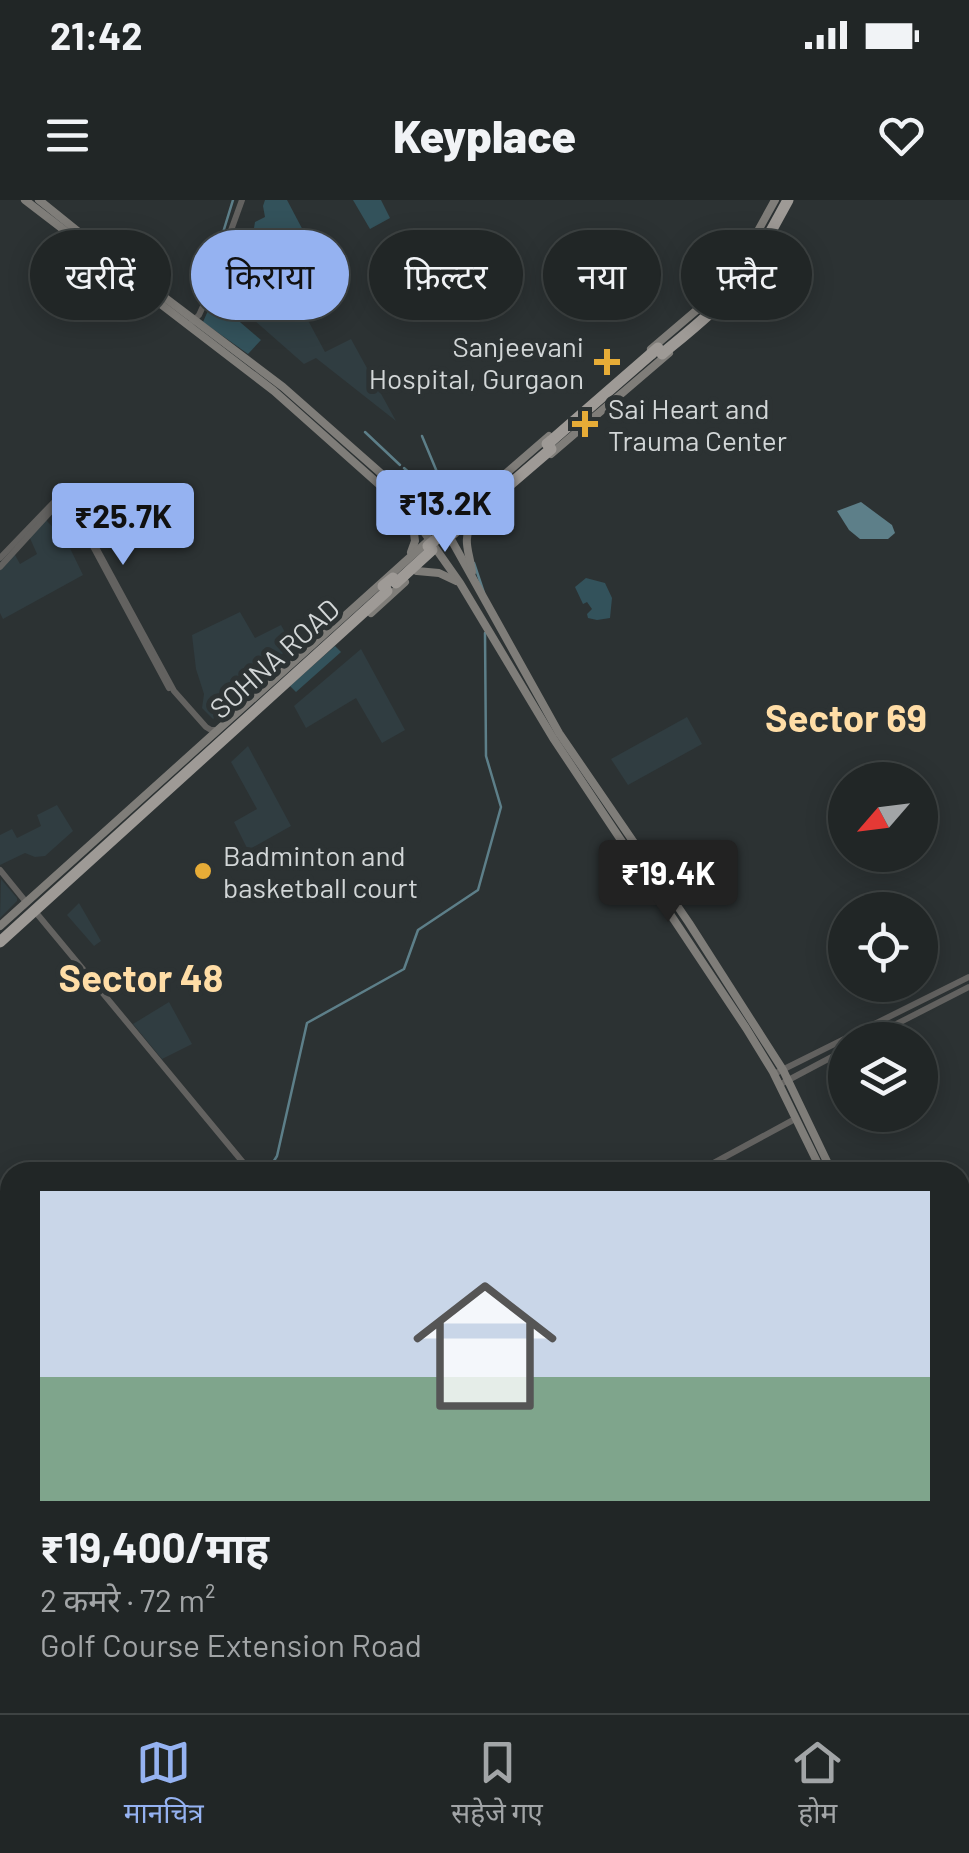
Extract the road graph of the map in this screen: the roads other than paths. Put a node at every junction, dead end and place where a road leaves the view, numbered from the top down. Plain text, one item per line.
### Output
1 (25, 200) edge
2 (39, 200) edge
3 (242, 200) edge
4 (778, 200) edge
5 (791, 200) edge
6 (765, 230) edge
7 (771, 230) edge
8 (700, 320) edge
9 (191, 323) junction
10 (551, 445) junction
11 (57, 504) junction
12 (420, 508) junction
13 (463, 511) junction
14 (410, 512) junction
15 (472, 521) junction
16 (448, 533) junction
17 (432, 547) junction
18 (0, 558) edge
19 (406, 560) junction
20 (0, 567) edge
21 (416, 571) junction
22 (472, 576) junction
23 (460, 583) junction
24 (389, 585) junction
25 (216, 730) junction
26 (204, 741) junction
27 (120, 828) junction
28 (0, 870) edge
29 (26, 902) junction
30 (38, 915) junction
31 (0, 929) edge
32 (0, 945) edge
33 (969, 977) edge
34 (969, 988) edge
35 (901, 1022) edge
36 (828, 1057) edge
37 (781, 1077) junction
38 (795, 1118) junction
39 (243, 1162) edge
40 (715, 1162) edge
41 (817, 1162) edge
42 (827, 1162) edge

1 - 9 main road
2 - 9 main road
3 - 9 street
4 - 6 highway, SOHNA ROAD
5 - 7 highway, SOHNA ROAD
8 - 10 highway, SOHNA ROAD
9 - 12 main road
9 - 14 main road
10 - 13 main road
10 - 15 main road
10 - 16 highway, SOHNA ROAD
11 - 18 street
11 - 20 street
11 - 25 street
11 - 26 street
12 - 13 main road
12 - 16 main road
13 - 16 main road
14 - 17 main road
14 - 19 main road
15 - 16 main road
15 - 22 main road
16 - 17 highway, SOHNA ROAD, bridge
16 - 22 main road
17 - 19 main road
17 - 21 main road
17 - 23 main road
17 - 24 highway, SOHNA ROAD
19 - 24 main road
21 - 23 main road
21 - 24 main road
22 - 37 main road
23 - 37 main road
24 - 25 main road
24 - 27 highway, SOHNA ROAD
24 - 30 main road
25 - 26 main road
26 - 29 main road
27 - 31 highway, SOHNA ROAD
27 - 32 highway, SOHNA ROAD
28 - 29 street
29 - 31 main road
30 - 32 main road
30 - 39 street
33 - 37 street
34 - 35 street
36 - 37 street
37 - 38 main road
37 - 42 main road
38 - 40 street
38 - 41 main road

